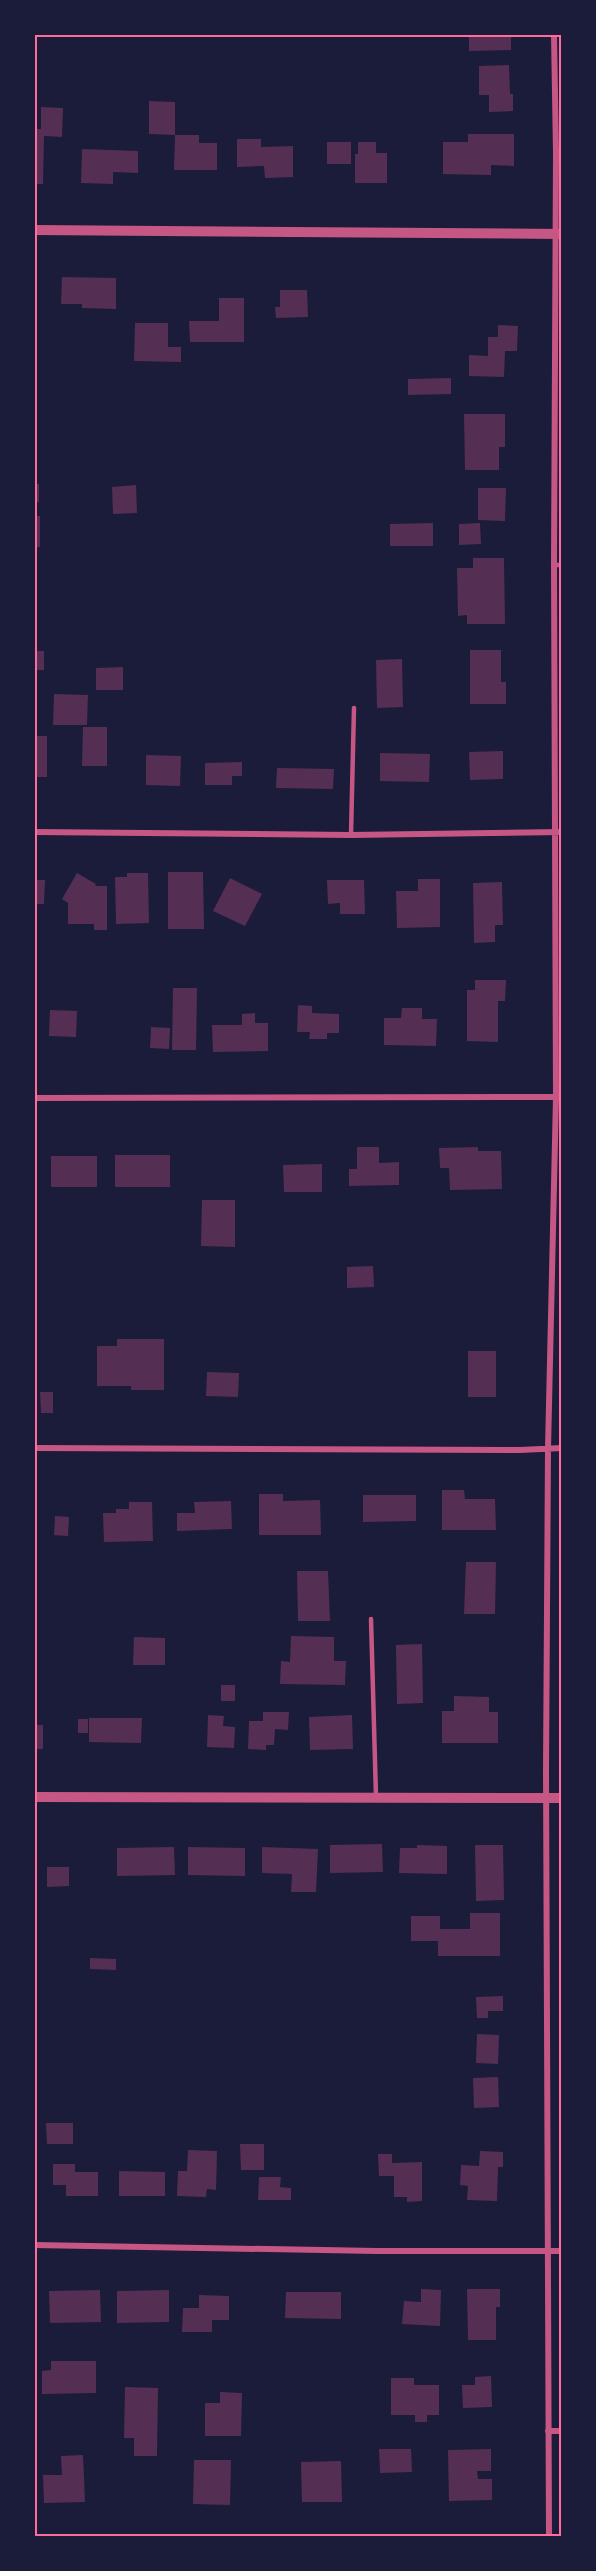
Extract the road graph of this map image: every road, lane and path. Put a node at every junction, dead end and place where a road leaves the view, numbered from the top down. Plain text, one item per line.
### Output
1 (554, 34) edge
2 (34, 230) edge
3 (559, 234) edge
4 (558, 565) edge
5 (354, 708) dead end
6 (34, 832) edge
7 (559, 832) edge
8 (351, 835) junction
9 (559, 1097) edge
10 (34, 1098) edge
11 (34, 1448) edge
12 (561, 1448) edge
13 (548, 1449) junction
14 (371, 1619) dead end
15 (34, 1797) edge
16 (376, 1797) junction
17 (546, 1797) junction
18 (561, 1798) edge
19 (34, 2245) edge
20 (547, 2251) junction
21 (561, 2251) edge
22 (548, 2431) junction
23 (561, 2431) edge
24 (549, 2536) edge

1 - 3 street
2 - 3 street
3 - 4 street
4 - 7 street
5 - 8 lane
6 - 8 street
7 - 8 street
7 - 9 street
9 - 10 street
9 - 13 street
11 - 13 street
12 - 13 street
13 - 17 street
14 - 16 lane
15 - 16 street
16 - 17 street
17 - 18 street
17 - 20 street
19 - 20 street
20 - 21 street
20 - 22 street
22 - 23 street
22 - 24 street

